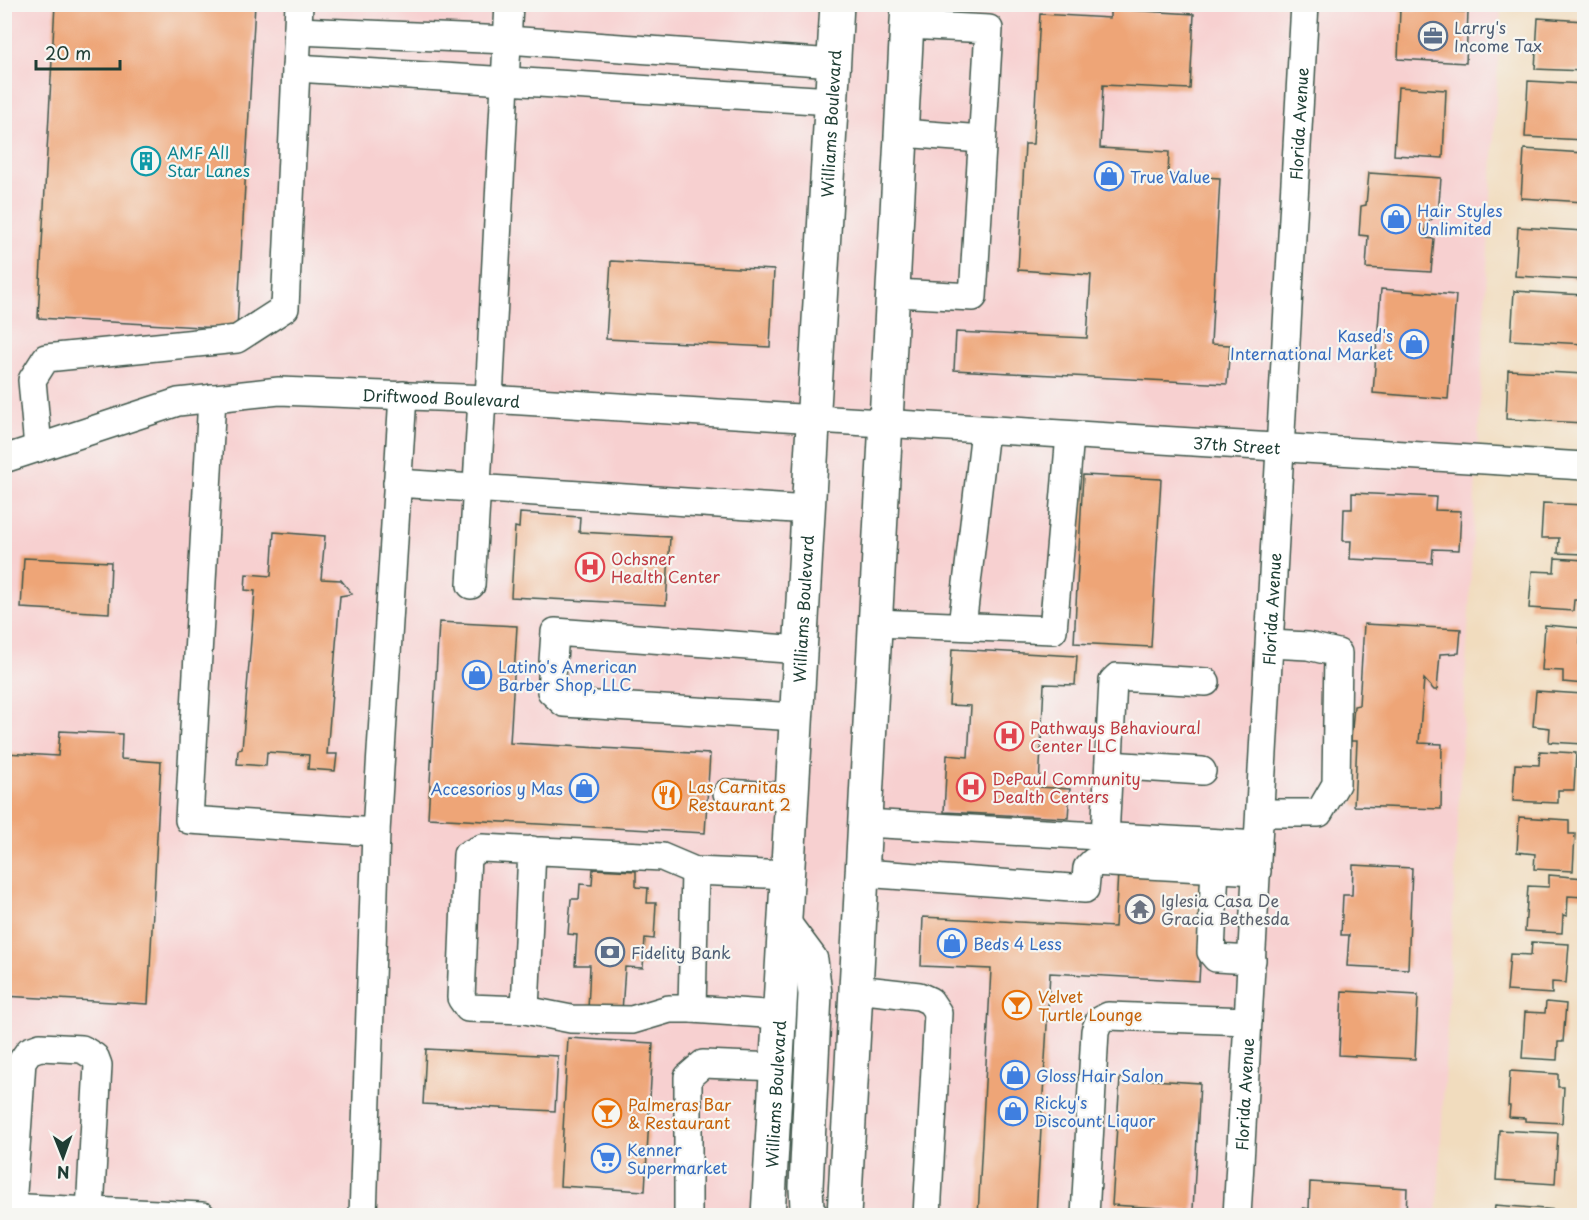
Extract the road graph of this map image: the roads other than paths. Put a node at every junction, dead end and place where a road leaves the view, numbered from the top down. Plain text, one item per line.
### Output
1 (299, 4) edge
2 (509, 4) edge
3 (837, 4) edge
4 (1305, 4) edge
5 (908, 15) edge
6 (298, 31) junction
7 (507, 40) junction
8 (834, 63) junction
9 (296, 68) junction
10 (506, 80) junction
11 (832, 101) junction
12 (902, 133) junction
13 (982, 139) junction
14 (894, 293) junction
15 (402, 395) junction
16 (212, 398) junction
17 (485, 399) junction
18 (814, 420) junction
19 (887, 424) junction
20 (985, 430) junction
21 (1070, 435) junction
22 (38, 448) junction
23 (1281, 449) junction
24 (4, 459) edge
25 (1584, 466) edge
26 (397, 483) junction
27 (476, 488) junction
28 (809, 510) junction
29 (471, 585) dead end
30 (876, 623) junction
31 (962, 626) junction
32 (1270, 644) junction
33 (801, 650) junction
34 (1206, 682) dead end
35 (797, 717) junction
36 (1108, 765) junction
37 (1202, 771) dead end
38 (727, 793) dead end
39 (792, 797) junction
40 (1260, 813) junction
41 (865, 823) junction
42 (376, 832) junction
43 (1105, 837) junction
44 (532, 850) junction
45 (1258, 858) junction
46 (1215, 868) junction
47 (695, 872) junction
48 (863, 873) junction
49 (788, 875) junction
50 (1213, 912) junction
51 (1254, 914) junction
52 (785, 925) junction
53 (1251, 960) junction
54 (856, 989) junction
55 (692, 1009) junction
56 (525, 1010) junction
57 (780, 1015) junction
58 (1248, 1021) junction
59 (777, 1067) junction
60 (13, 1209) edge
61 (90, 1211) junction
62 (202, 1215) edge
63 (363, 1215) edge
64 (688, 1215) edge
65 (768, 1215) edge
66 (811, 1215) edge
67 (844, 1215) edge
68 (927, 1215) edge
69 (1085, 1215) edge
70 (1237, 1215) edge

1 - 6 street
2 - 7 street
3 - 8 main road, Williams Boulevard
4 - 23 street, Florida Avenue
5 - 12 main road
5 - 13 street
6 - 7 street
6 - 9 street
7 - 8 street
7 - 10 street
8 - 11 main road, Williams Boulevard
9 - 10 street
9 - 22 street
10 - 11 street
10 - 17 street
11 - 18 main road, Williams Boulevard
12 - 13 street
12 - 14 main road
13 - 14 street
14 - 19 main road
15 - 16 street, Driftwood Boulevard
15 - 17 street, Driftwood Boulevard
15 - 26 street
16 - 22 street, Driftwood Boulevard
16 - 42 street
17 - 18 street, Driftwood Boulevard
17 - 27 street
18 - 19 street, Driftwood Boulevard
18 - 28 main road, Williams Boulevard
19 - 20 street, 37th Street
19 - 30 main road
20 - 21 street, 37th Street
20 - 31 street
21 - 23 street, 37th Street
21 - 31 street
22 - 24 street, Driftwood Boulevard
23 - 25 street, 37th Street
23 - 32 street, Florida Avenue
26 - 27 street
26 - 42 street
27 - 28 street
27 - 29 street
28 - 33 main road, Williams Boulevard
30 - 31 street
30 - 41 main road
32 - 40 street, Florida Avenue
32 - 40 street
33 - 35 main road, Williams Boulevard
33 - 35 street
34 - 36 street
35 - 39 main road, Williams Boulevard
36 - 37 street
36 - 43 street
38 - 39 street
39 - 49 main road, Williams Boulevard
40 - 45 street, Florida Avenue
41 - 43 street
41 - 48 main road
42 - 63 street
43 - 45 street
44 - 47 street
44 - 56 street
44 - 56 street
45 - 46 street
45 - 51 street, Florida Avenue
46 - 48 street
46 - 50 street
47 - 49 street
47 - 55 street
48 - 54 main road
49 - 52 main road, Williams Boulevard
50 - 51 street
50 - 53 street
51 - 53 street, Florida Avenue
52 - 57 main road, Williams Boulevard
52 - 66 main road
53 - 58 street, Florida Avenue
54 - 67 main road
54 - 68 street
55 - 56 street
55 - 57 street
57 - 59 main road, Williams Boulevard
58 - 69 street
58 - 70 street, Florida Avenue
59 - 64 street
59 - 65 main road, Williams Boulevard
60 - 61 street
60 - 61 street
61 - 62 street

